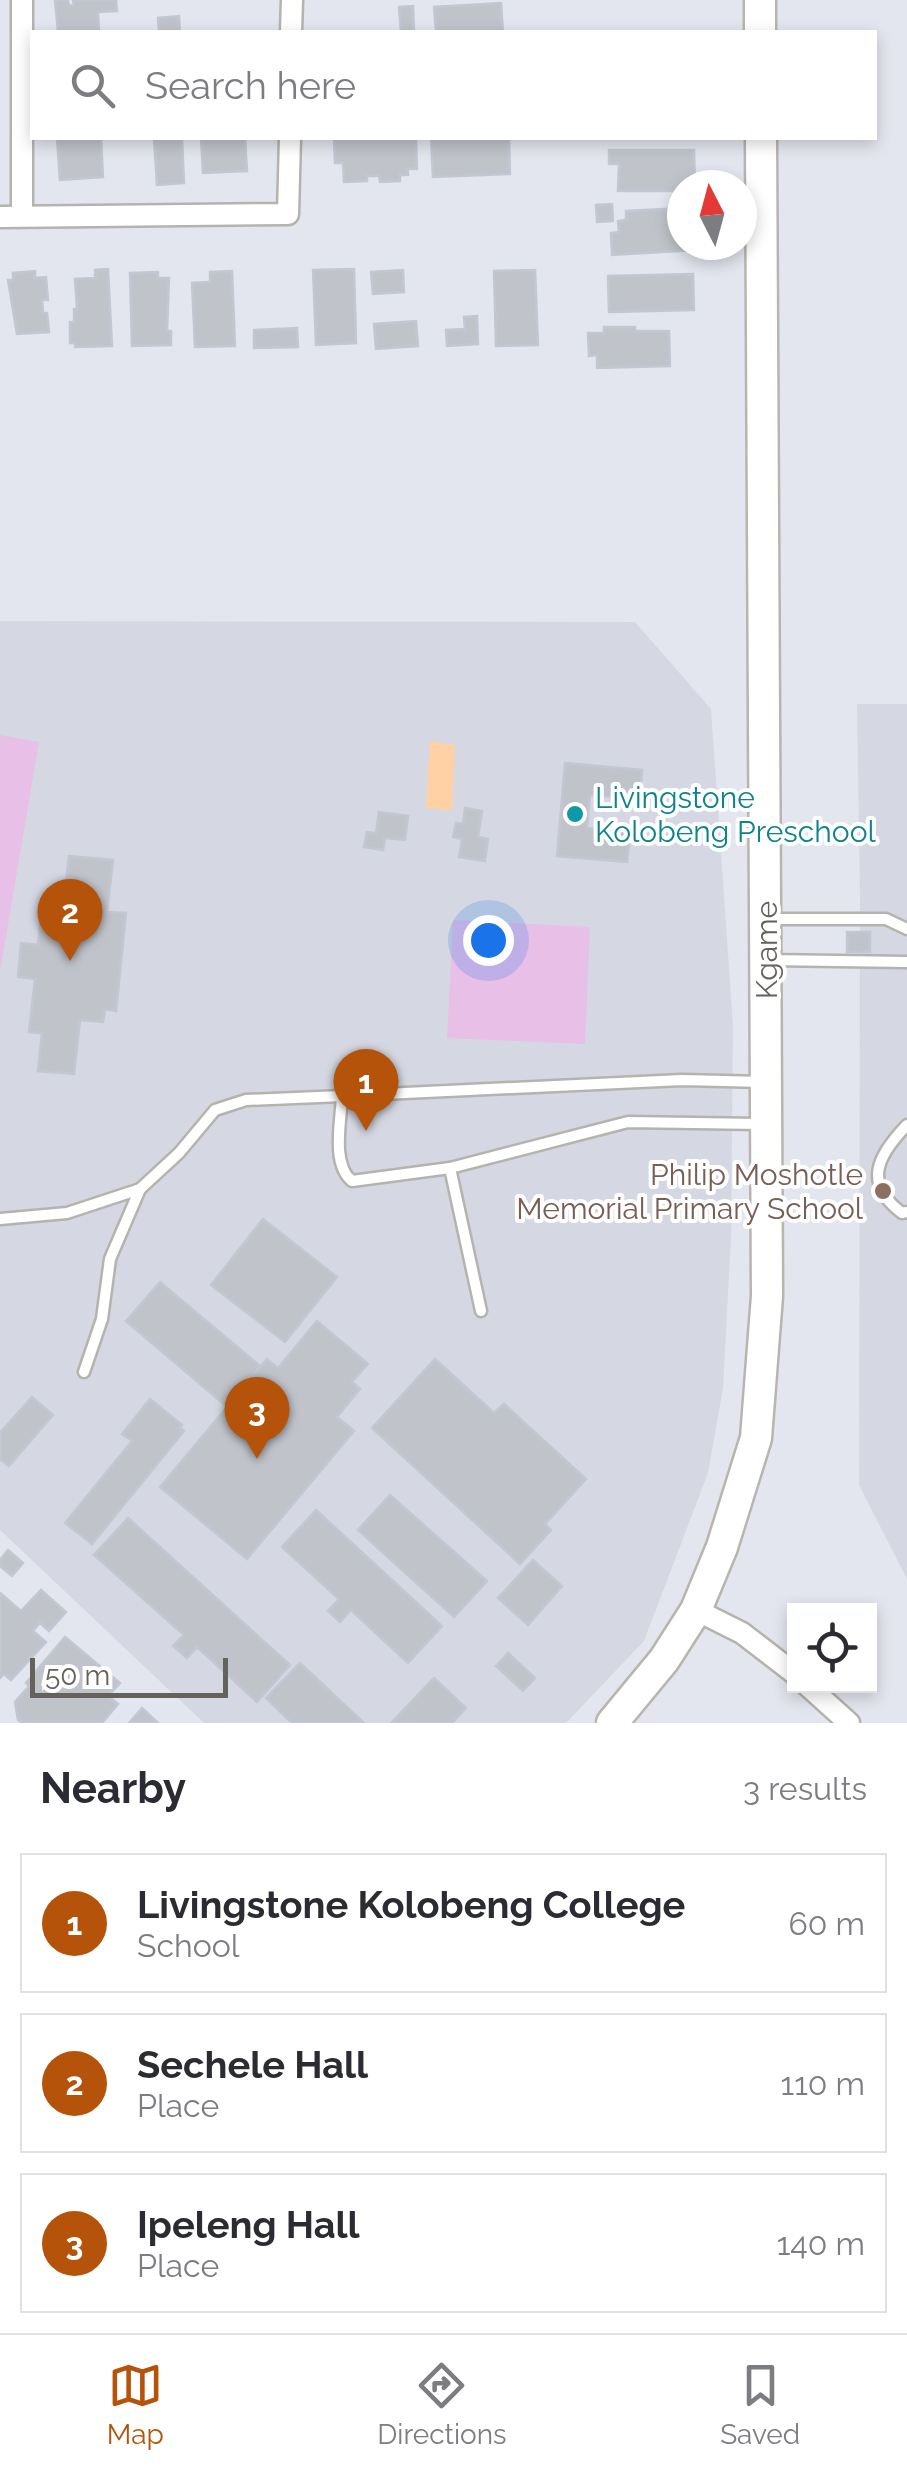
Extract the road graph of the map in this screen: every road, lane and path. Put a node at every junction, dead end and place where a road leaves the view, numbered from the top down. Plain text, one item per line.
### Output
1 (22, 0) edge
2 (292, 0) edge
3 (760, 0) edge
4 (292, 30) edge
5 (760, 30) edge
6 (290, 140) edge
7 (761, 140) edge
8 (22, 216) junction
9 (0, 217) edge
10 (766, 919) junction
11 (907, 929) edge
12 (766, 960) junction
13 (907, 962) edge
14 (766, 1082) junction
15 (342, 1096) junction
16 (766, 1124) junction
17 (907, 1125) edge
18 (450, 1168) junction
19 (140, 1189) junction
20 (907, 1212) edge
21 (0, 1219) edge
22 (481, 1311) dead end
23 (84, 1372) dead end
24 (696, 1610) junction
25 (787, 1667) edge
26 (816, 1693) edge
27 (612, 1723) edge
28 (849, 1723) edge

1 - 8 street
2 - 4 street
3 - 5 street
6 - 8 street
7 - 10 street, Kgame
8 - 9 street
10 - 11 lane
10 - 12 street, Kgame
12 - 13 lane
12 - 14 street, Kgame
14 - 15 lane
14 - 16 street, Kgame
15 - 18 lane
15 - 19 lane
16 - 18 lane
16 - 24 street, Kgame
17 - 20 lane
18 - 22 lane
19 - 21 lane
19 - 23 lane
24 - 25 street
24 - 27 street, Kgame
26 - 28 street

